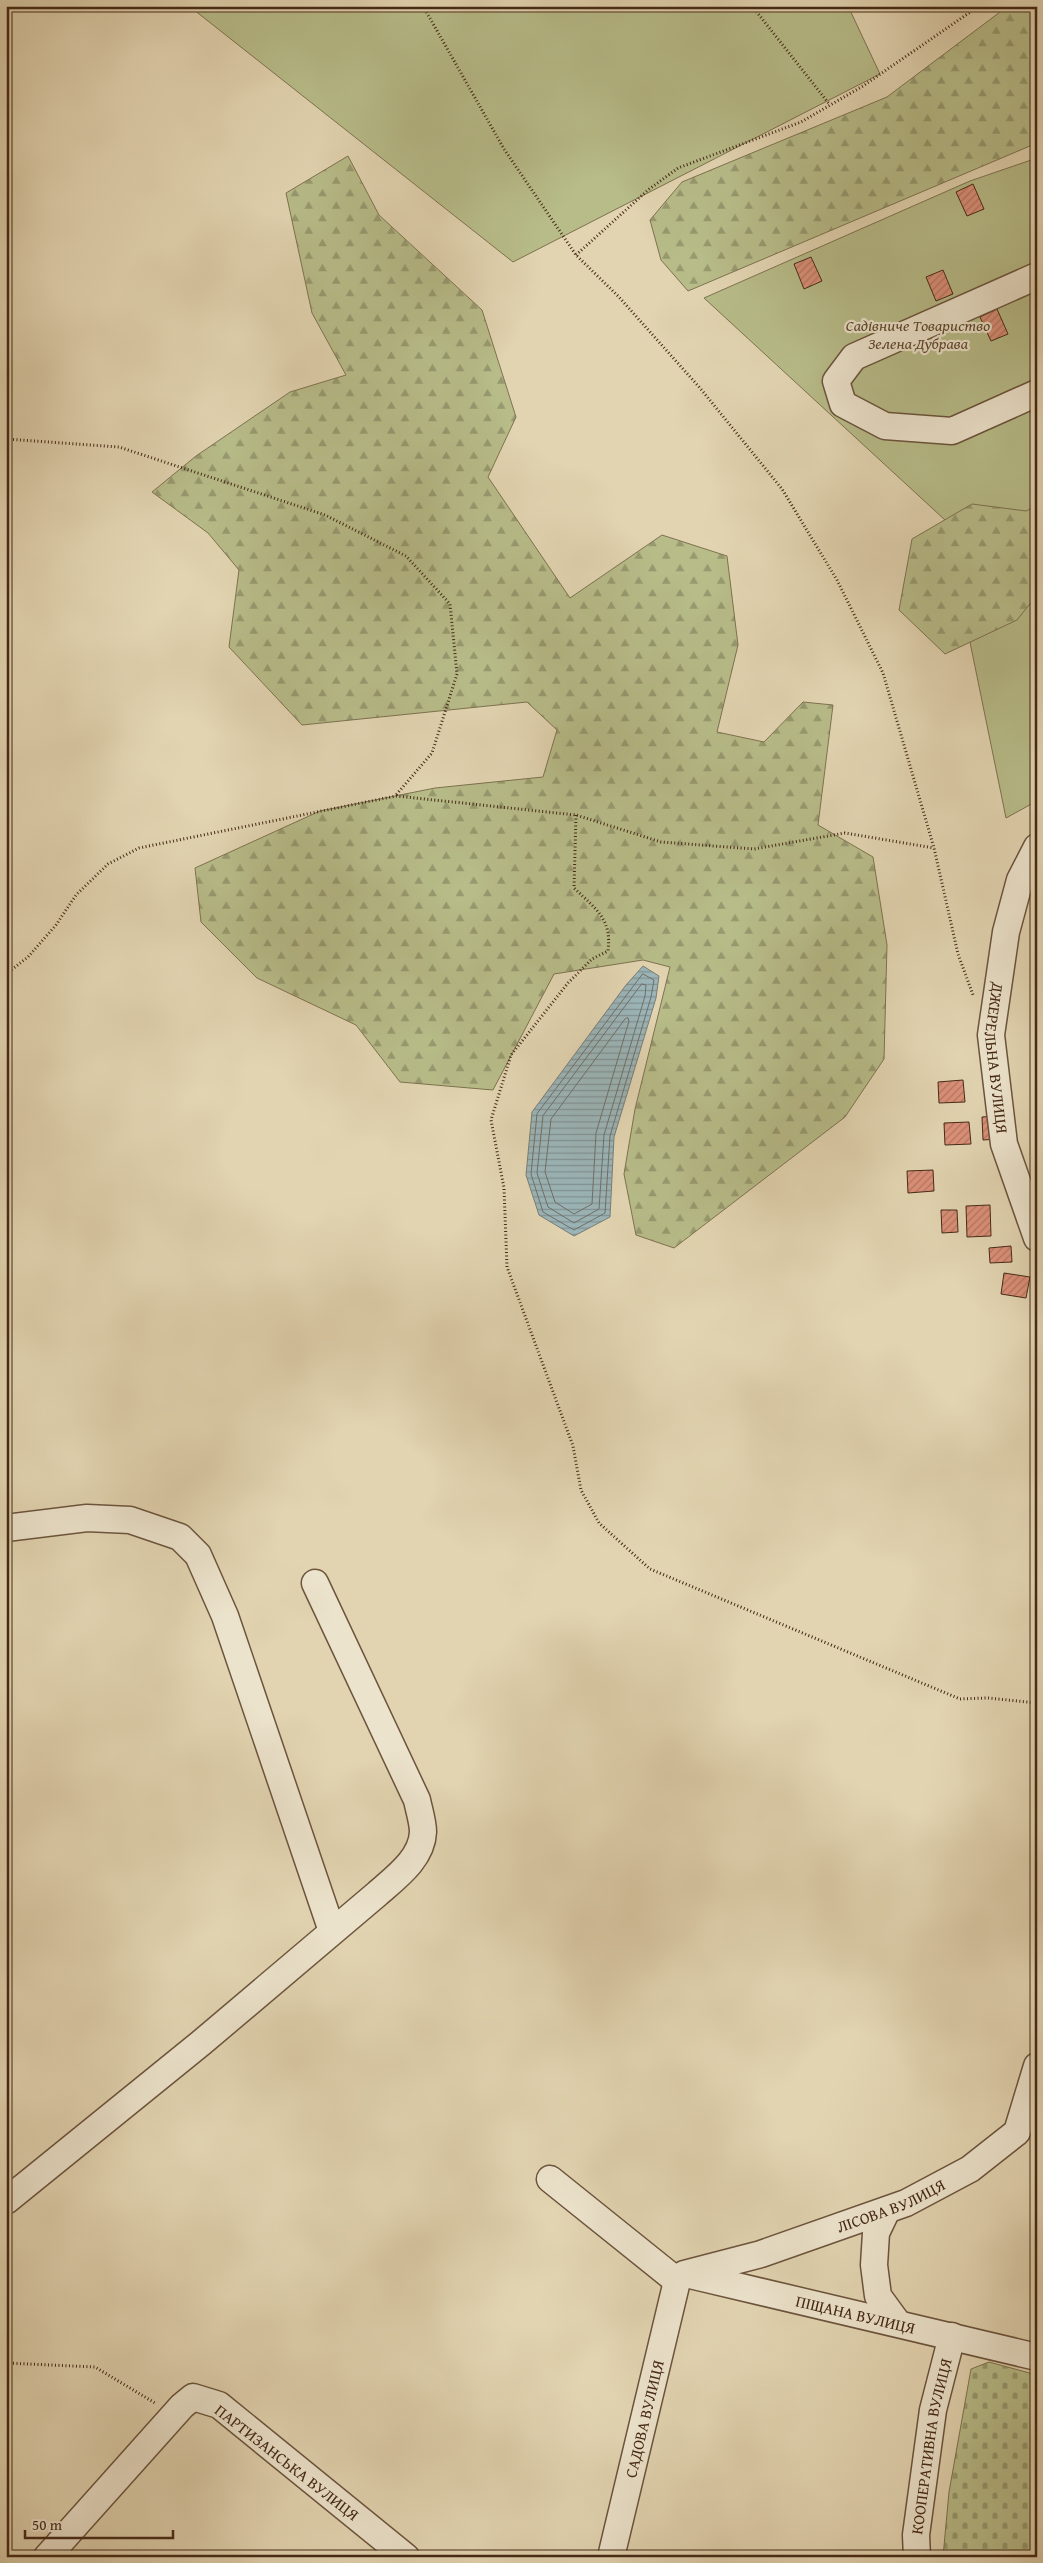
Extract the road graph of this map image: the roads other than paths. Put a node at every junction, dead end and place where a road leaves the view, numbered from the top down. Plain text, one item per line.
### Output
1 (1037, 276) edge
2 (1037, 393) edge
3 (1037, 847) edge
4 (1037, 1238) edge
5 (6, 1528) edge
6 (315, 1583) dead end
7 (332, 1931) junction
8 (1037, 2066) edge
9 (550, 2179) dead end
10 (6, 2201) edge
11 (887, 2210) junction
12 (681, 2277) junction
13 (897, 2322) junction
14 (952, 2336) junction
15 (1037, 2357) edge
16 (47, 2557) edge
17 (406, 2557) edge
18 (611, 2557) edge
19 (917, 2557) edge

1 - 2 street
3 - 4 street, ДЖЕРЕЛЬНА ВУЛИЦЯ
5 - 7 street
6 - 7 street
7 - 10 street
8 - 11 street, ЛІСОВА ВУЛИЦЯ
9 - 12 street
11 - 12 street, ЛІСОВА ВУЛИЦЯ
11 - 13 street
12 - 13 street, ПІЩАНА ВУЛИЦЯ
12 - 18 street, САДОВА ВУЛИЦЯ
13 - 14 street, ПІЩАНА ВУЛИЦЯ
14 - 15 street, ПІЩАНА ВУЛИЦЯ
14 - 19 street, КООПЕРАТИВНА ВУЛИЦЯ
16 - 17 street, ПАРТИЗАНСЬКА ВУЛИЦЯ

